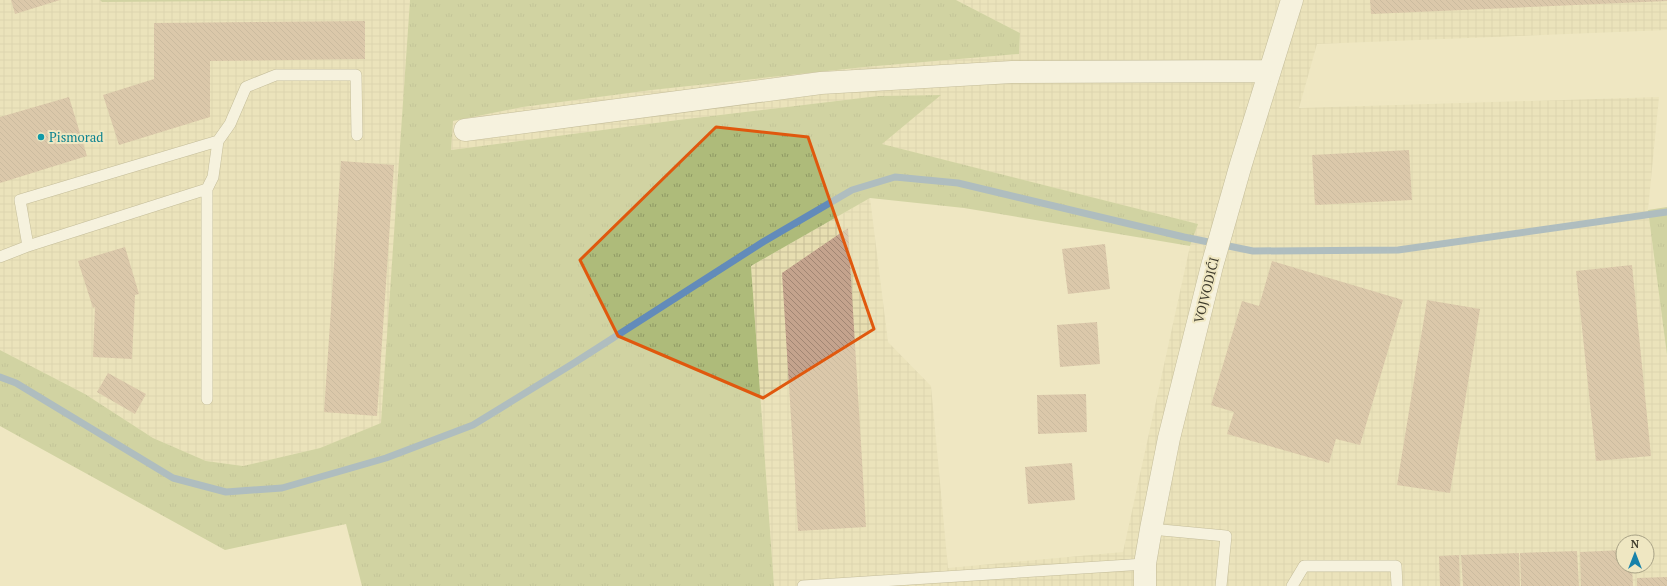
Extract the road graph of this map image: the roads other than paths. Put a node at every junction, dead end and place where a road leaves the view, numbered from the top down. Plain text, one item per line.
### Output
1 (1292, 0) edge
2 (1270, 71) junction
3 (465, 130) dead end
4 (358, 136) dead end
5 (218, 141) junction
6 (207, 189) junction
7 (28, 246) junction
8 (0, 257) edge
9 (207, 399) dead end
10 (1150, 529) junction
11 (1145, 564) junction
12 (803, 586) edge
13 (1145, 586) edge
14 (1221, 586) edge
15 (1292, 586) edge
16 (1397, 586) edge

1 - 2 street, VOJVODIĆI
2 - 3 street
2 - 10 street, VOJVODIĆI
4 - 5 lane
5 - 6 lane
5 - 7 lane
6 - 7 lane
6 - 9 lane
7 - 8 lane
10 - 11 street, VOJVODIĆI
10 - 14 lane
11 - 12 lane
11 - 13 street, VOJVODIĆI
15 - 16 lane

